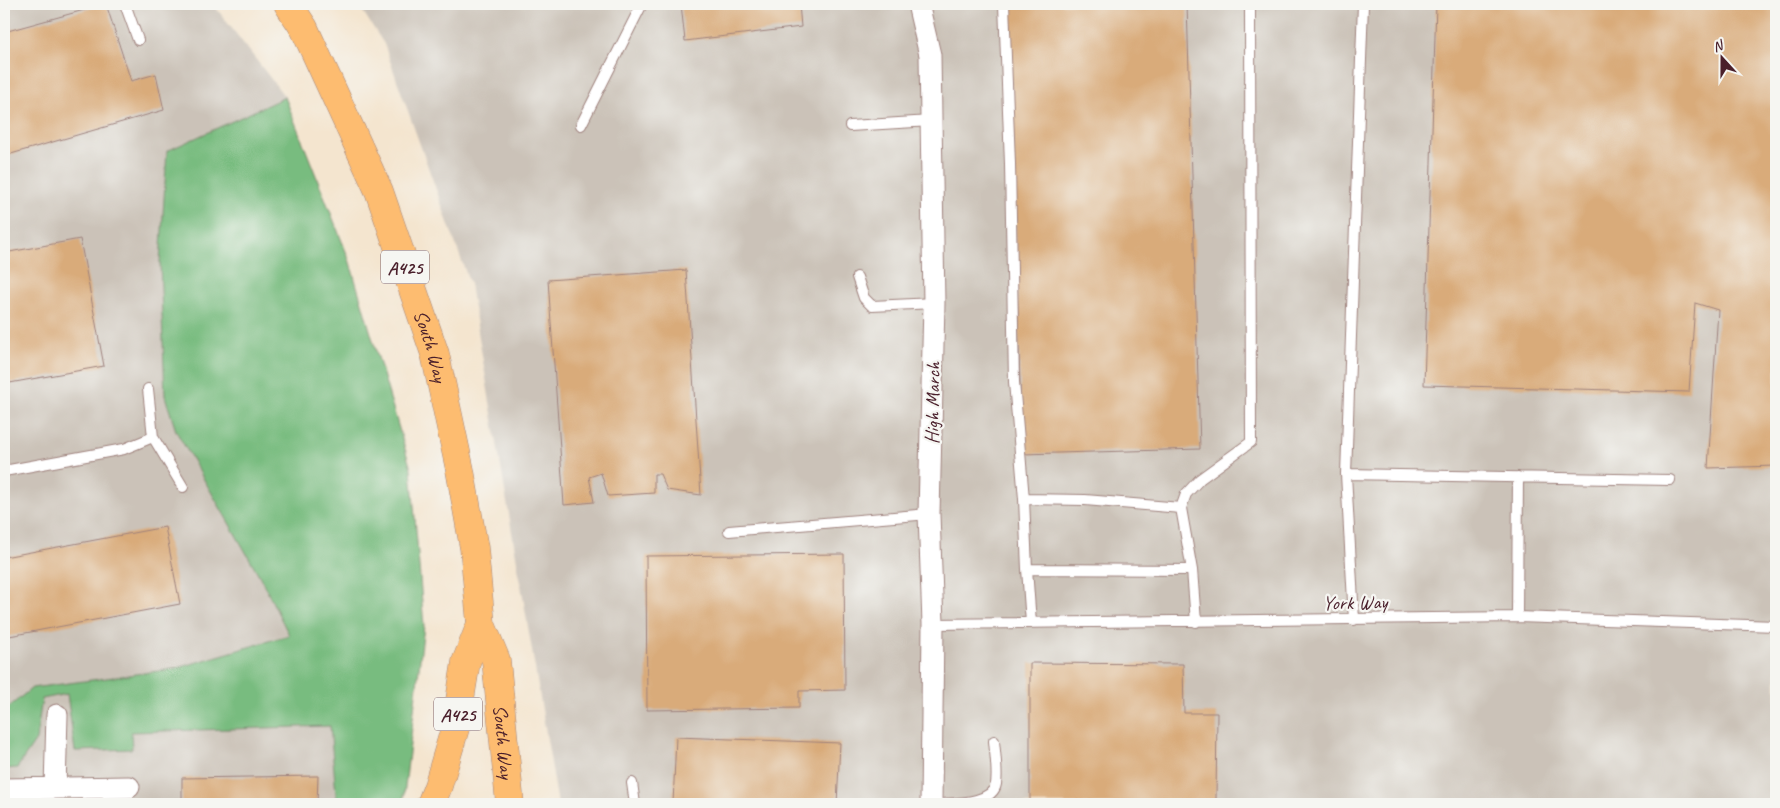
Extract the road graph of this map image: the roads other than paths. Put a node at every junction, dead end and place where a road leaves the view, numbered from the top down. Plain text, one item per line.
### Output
1 (125, 4) edge
2 (288, 4) edge
3 (642, 4) edge
4 (918, 4) edge
5 (1004, 4) edge
6 (1250, 4) edge
7 (1363, 4) edge
8 (138, 40) dead end
9 (931, 121) junction
10 (581, 125) dead end
11 (850, 126) dead end
12 (857, 277) dead end
13 (934, 303) junction
14 (148, 389) dead end
15 (153, 437) junction
16 (4, 471) edge
17 (1346, 474) junction
18 (1518, 477) junction
19 (1670, 480) dead end
20 (183, 487) dead end
21 (1024, 499) junction
22 (1181, 508) junction
23 (929, 514) junction
24 (728, 531) dead end
25 (1027, 569) junction
26 (1192, 570) junction
27 (1517, 617) junction
28 (1354, 620) junction
29 (1196, 622) junction
30 (1031, 623) junction
31 (480, 624) junction
32 (933, 624) junction
33 (1776, 626) edge
34 (57, 715) dead end
35 (994, 741) dead end
36 (632, 783) dead end
37 (128, 786) dead end
38 (54, 788) junction
39 (4, 789) edge
40 (431, 804) edge
41 (510, 804) edge
42 (635, 804) edge
43 (931, 804) edge
44 (941, 804) edge

1 - 8 lane
2 - 31 main road, South Way / A425
3 - 10 lane
4 - 9 street, High March
5 - 21 lane
6 - 22 lane
7 - 17 lane
9 - 11 lane
9 - 13 street, High March
12 - 13 lane
13 - 23 street, High March
14 - 15 lane
15 - 16 lane
15 - 20 lane
17 - 18 lane
17 - 28 lane
18 - 19 lane
18 - 27 lane
21 - 22 lane
21 - 25 lane
22 - 26 lane
23 - 24 lane
23 - 32 street, High March
25 - 26 lane
25 - 30 lane
26 - 29 lane
27 - 28 lane, York Way
27 - 33 lane, York Way
28 - 29 lane, York Way
29 - 30 lane, York Way
30 - 32 lane, York Way
31 - 40 main road, South Way / A425
31 - 41 main road, South Way / A425
32 - 43 street, High March
34 - 38 street
35 - 44 lane
36 - 42 lane
37 - 38 street
38 - 39 street

